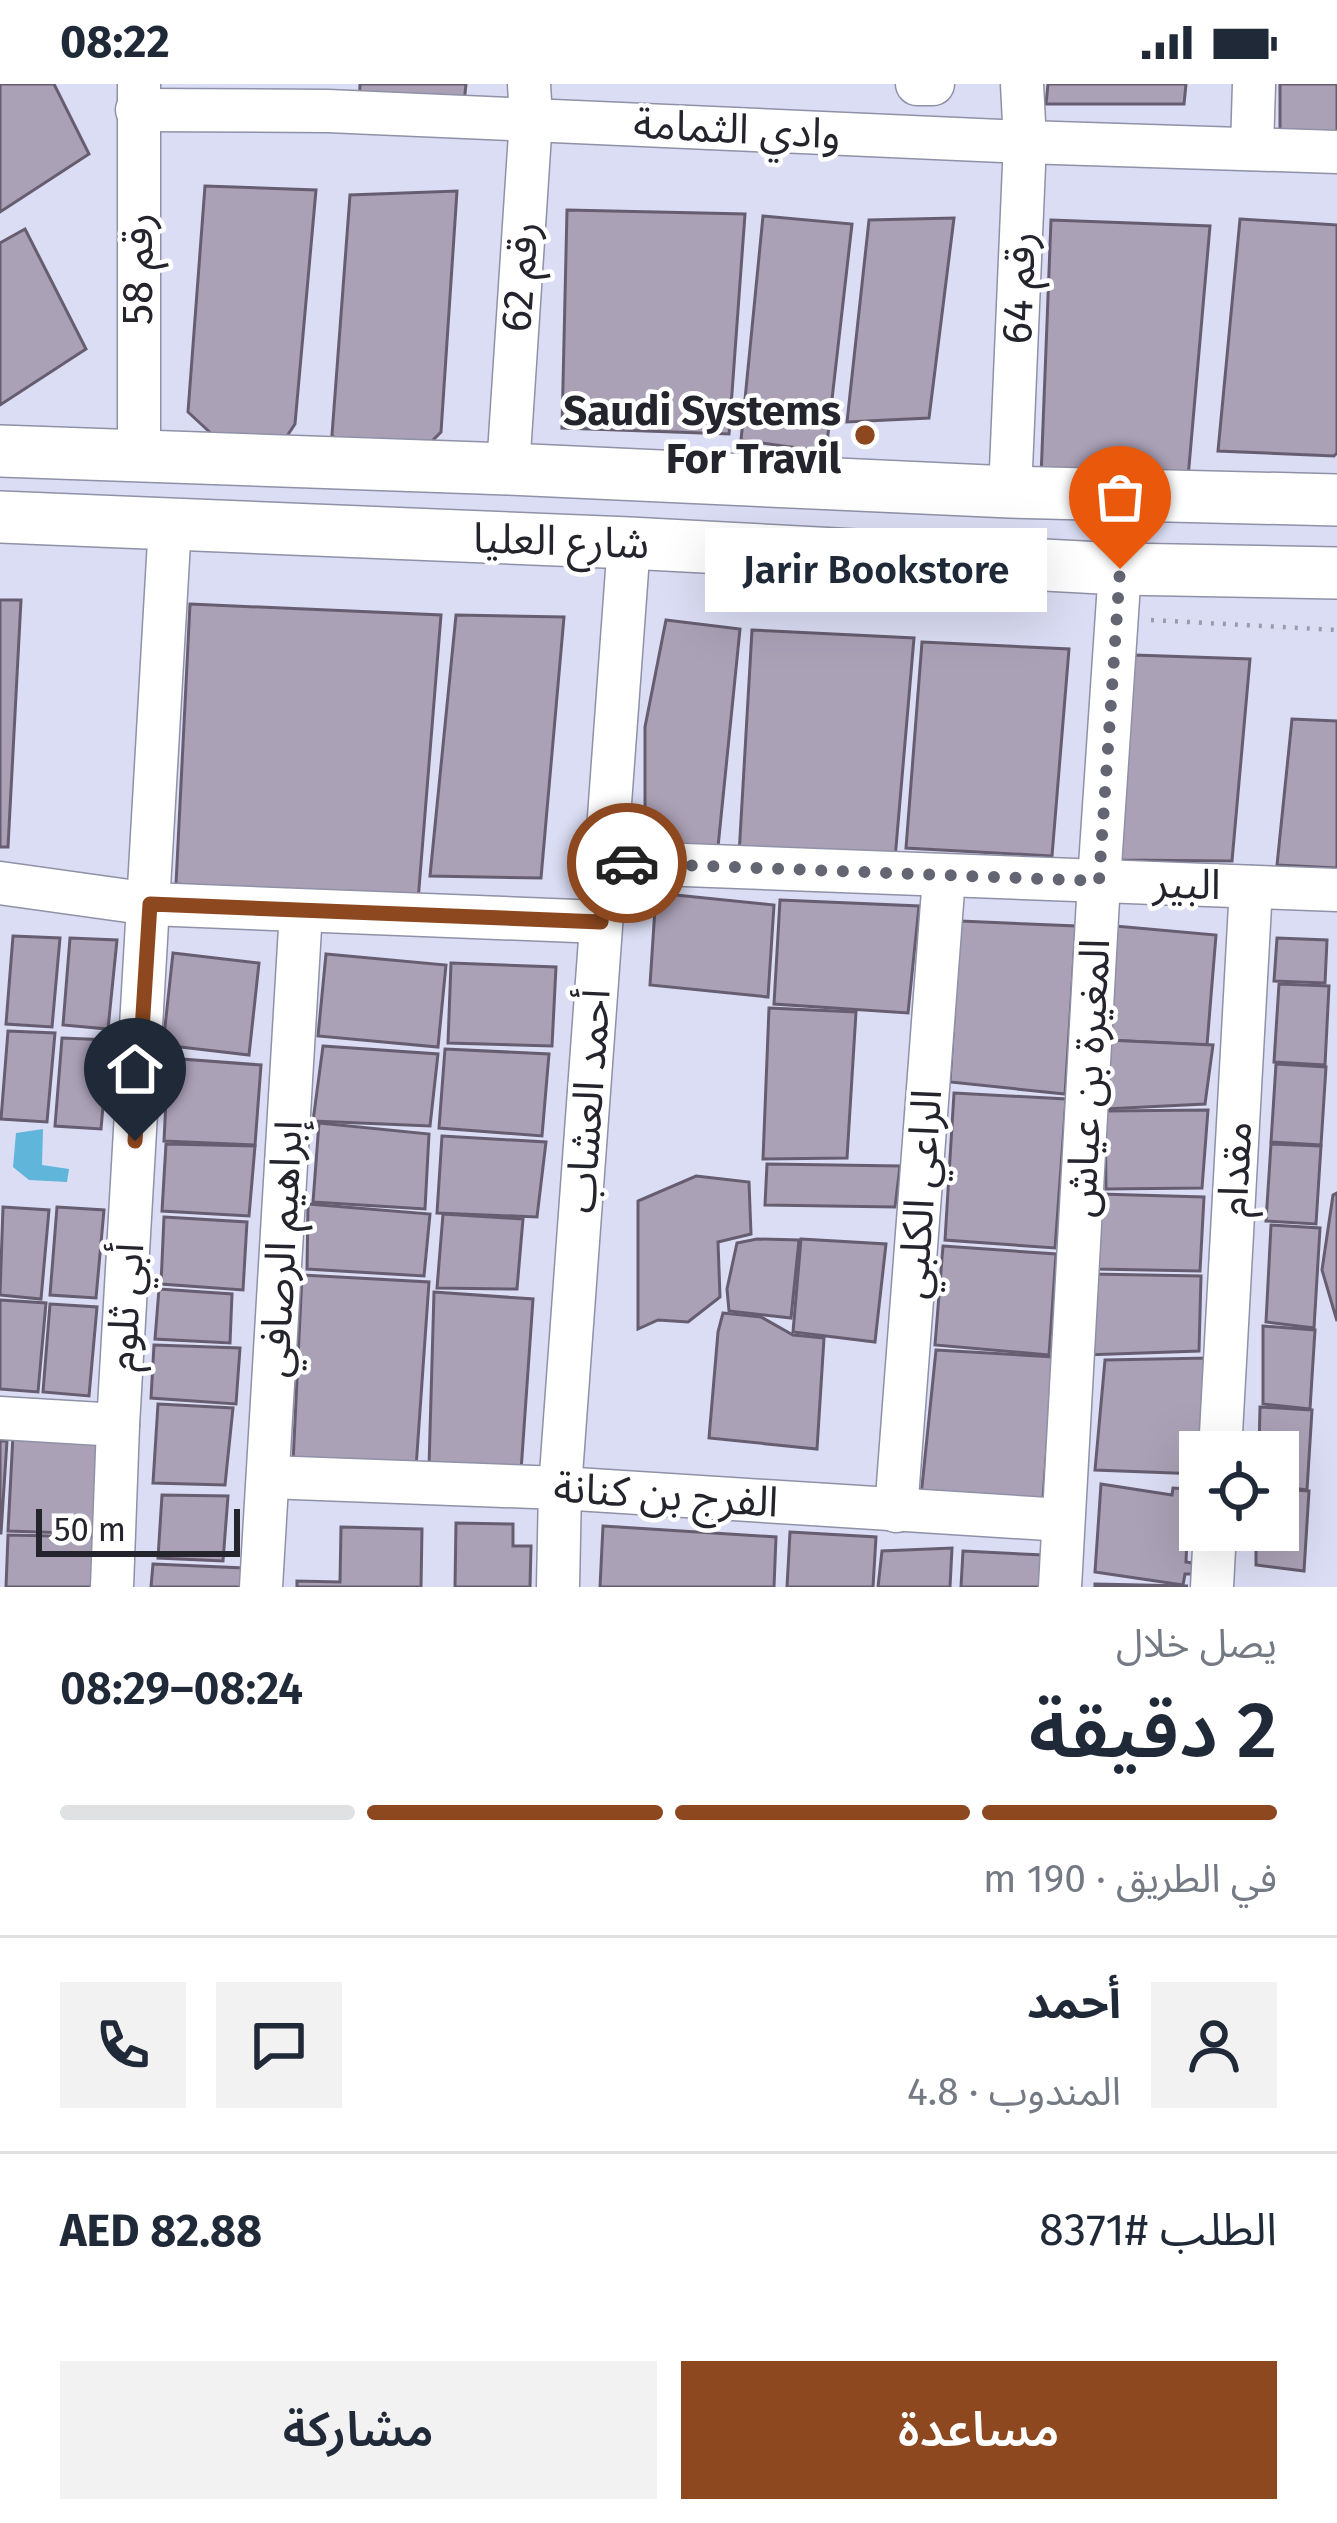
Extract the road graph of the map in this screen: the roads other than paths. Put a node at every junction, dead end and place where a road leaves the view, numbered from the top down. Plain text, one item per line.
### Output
1 (917, 84) edge
2 (933, 84) edge
3 (1022, 84) edge
4 (1254, 84) edge
5 (138, 97) edge
6 (329, 98) edge
7 (530, 102) edge
8 (1025, 142) junction
9 (1252, 149) junction
10 (1337, 152) edge
11 (0, 452) edge
12 (139, 455) junction
13 (508, 469) junction
14 (1010, 491) junction
15 (1337, 500) edge
16 (0, 517) edge
17 (170, 524) junction
18 (629, 544) junction
19 (1337, 573) edge
20 (1118, 594) junction
21 (606, 862) junction
22 (944, 877) junction
23 (1099, 881) junction
24 (0, 883) edge
25 (1250, 886) junction
26 (1337, 890) edge
27 (150, 904) junction
28 (301, 911) junction
29 (601, 922) junction
30 (0, 1418) edge
31 (118, 1425) junction
32 (1221, 1431) edge
33 (268, 1477) junction
34 (560, 1488) junction
35 (896, 1510) junction
36 (1063, 1520) junction
37 (1214, 1551) edge
38 (112, 1587) edge
39 (261, 1587) edge
40 (558, 1587) edge
41 (1060, 1587) edge
42 (1212, 1587) edge

1 - 2 street
3 - 8 street, رقم 64
4 - 9 street
5 - 6 street, وادي الثمامة
5 - 12 street, رقم 58
6 - 7 street, وادي الثمامة
7 - 8 street, وادي الثمامة
7 - 13 street, رقم 62
8 - 9 street, وادي الثمامة
8 - 14 street, رقم 64
9 - 10 street, وادي الثمامة
11 - 12 main road, شارع العليا
12 - 13 main road, شارع العليا
13 - 14 main road, شارع العليا
14 - 15 main road, شارع العليا
16 - 17 main road, شارع العليا
17 - 18 main road, شارع العليا
17 - 27 street, أبي ثلوم
18 - 20 main road, شارع العليا
18 - 21 street, أحمد العشاب
19 - 20 main road, شارع العليا
20 - 23 street, المغيرة بن عياش
21 - 22 street, البير
21 - 29 street, أحمد العشاب
22 - 23 street, البير
22 - 35 street, الراعي الكلبي
23 - 25 street, البير
23 - 36 street, المغيرة بن عياش
24 - 27 street
25 - 26 street, البير
25 - 32 street, مقدام
27 - 28 street
27 - 31 street, أبي ثلوم
28 - 29 street
28 - 33 street, إبراهيم الرصافي
29 - 34 street, أحمد العشاب
30 - 31 street
31 - 38 street, أبي ثلوم
33 - 34 street, الفرج بن كنانة
33 - 39 street, إبراهيم الرصافي
34 - 35 street, الفرج بن كنانة
34 - 40 street, أحمد العشاب
35 - 36 street, الفرج بن كنانة
36 - 41 street, المغيرة بن عياش
37 - 42 street

